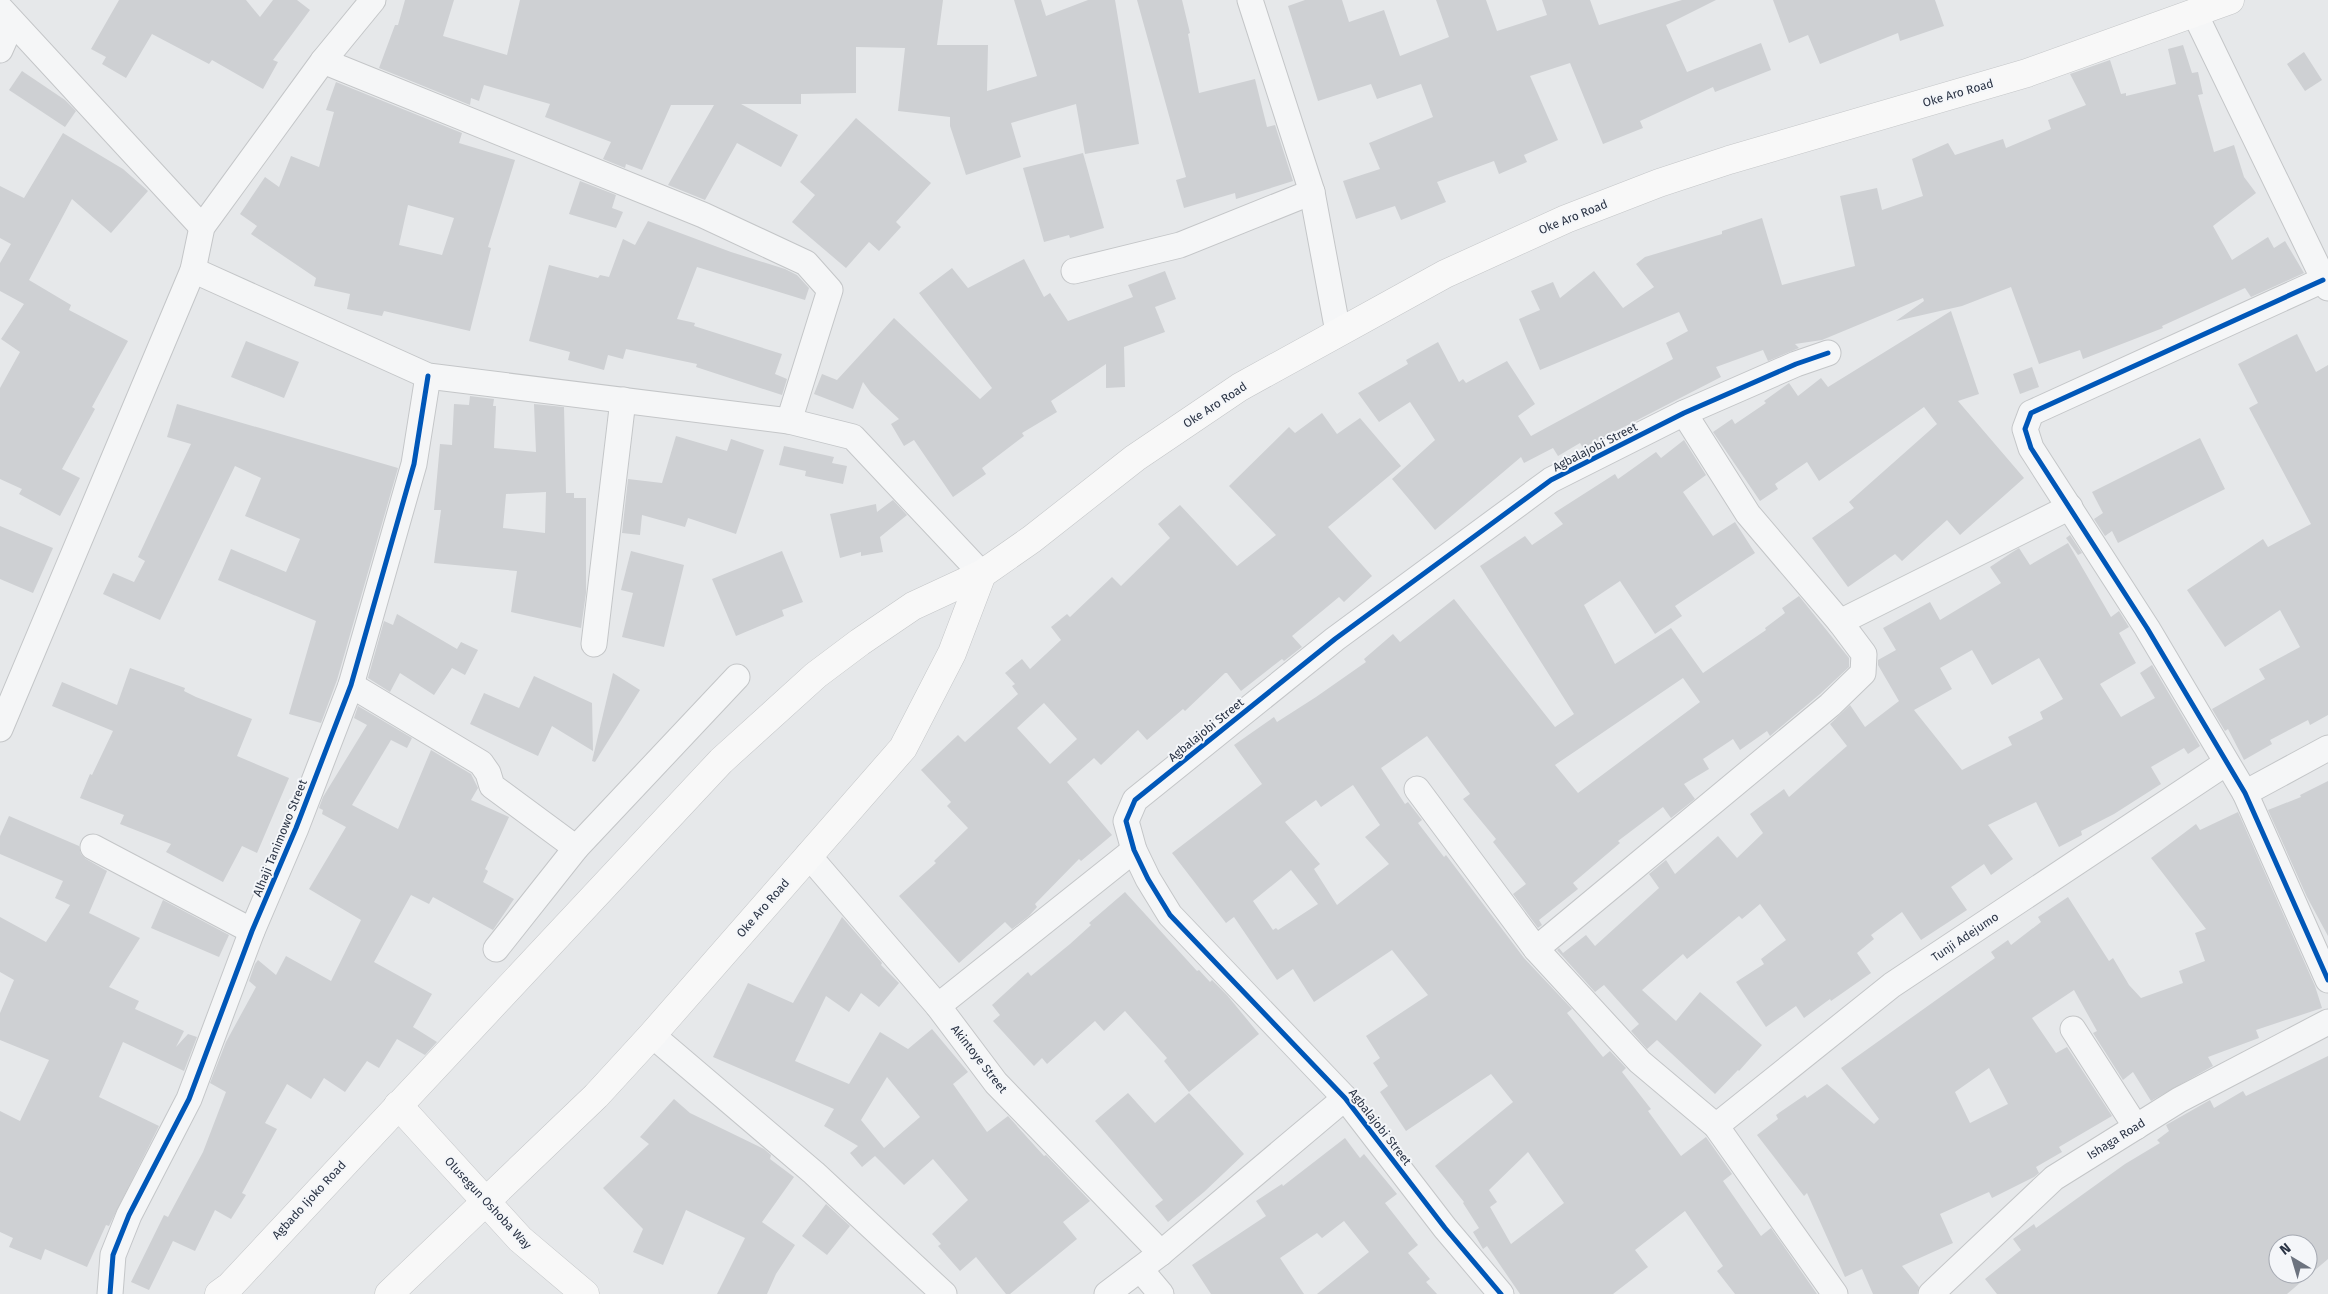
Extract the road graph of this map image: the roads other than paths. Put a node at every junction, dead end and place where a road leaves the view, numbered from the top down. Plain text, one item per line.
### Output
1 (373, 0) edge
2 (1250, 0) edge
3 (2230, 0) edge
4 (2194, 12) junction
5 (6, 16) edge
6 (0, 50) edge
7 (323, 61) junction
8 (1312, 192) junction
9 (202, 227) junction
10 (193, 270) junction
11 (1074, 270) dead end
12 (2326, 284) edge
13 (1338, 332) junction
14 (1828, 353) dead end
15 (428, 376) junction
16 (623, 400) junction
17 (1684, 413) junction
18 (789, 421) junction
19 (2070, 507) junction
20 (982, 574) junction
21 (1840, 622) junction
22 (594, 644) dead end
23 (737, 677) dead end
24 (351, 685) junction
25 (0, 729) edge
26 (2328, 748) edge
27 (2226, 763) junction
28 (1417, 789) dead end
29 (2245, 793) junction
30 (93, 847) dead end
31 (576, 848) junction
32 (1134, 850) junction
33 (808, 855) junction
34 (252, 931) junction
35 (496, 949) dead end
36 (1536, 949) junction
37 (2328, 980) edge
38 (938, 1006) junction
39 (2328, 1022) edge
40 (2073, 1029) dead end
41 (652, 1035) junction
42 (1345, 1098) junction
43 (398, 1105) junction
44 (1716, 1126) junction
45 (2136, 1126) junction
46 (487, 1203) junction
47 (1161, 1253) junction
48 (1140, 1269) junction
49 (110, 1294) edge
50 (219, 1294) edge
51 (389, 1294) edge
52 (585, 1294) edge
53 (944, 1294) edge
54 (1107, 1294) edge
55 (1161, 1294) edge
56 (1501, 1294) edge
57 (1835, 1294) edge
58 (1932, 1294) edge

1 - 7 street
2 - 8 street
3 - 4 main road, Oke Aro Road
4 - 12 street
4 - 13 main road, Oke Aro Road
5 - 6 street
5 - 9 street
7 - 9 street
7 - 18 street
8 - 11 street
8 - 13 street
9 - 10 street
10 - 15 street
10 - 25 street
12 - 19 street
13 - 20 main road, Oke Aro Road
14 - 17 street, Agbalajobi Street
15 - 16 street
15 - 24 street, Alhaji Tanimowo Street
16 - 18 street
16 - 22 street
17 - 21 street
17 - 32 street, Agbalajobi Street
18 - 20 street
19 - 21 street
19 - 27 street
20 - 33 main road, Oke Aro Road
20 - 43 main road, Oke Aro Road
21 - 36 street
23 - 31 street
24 - 31 street
24 - 34 street, Alhaji Tanimowo Street
26 - 29 street
27 - 29 street
27 - 44 street, Tunji Adejumo
28 - 36 street
29 - 37 street
30 - 34 street
31 - 35 street
32 - 38 street
32 - 42 street, Agbalajobi Street
33 - 38 street, Akintoye Street
33 - 41 main road, Oke Aro Road
34 - 49 street, Alhaji Tanimowo Street
36 - 44 street
38 - 47 street, Akintoye Street
39 - 45 street, Ishaga Road
40 - 45 street
41 - 46 main road, Oke Aro Road
41 - 53 street
42 - 47 street
42 - 56 street, Agbalajobi Street
43 - 46 main road, Olusegun Oshoba Way
43 - 50 main road, Agbado Ijoko Road
44 - 57 street
45 - 58 street, Ishaga Road
46 - 51 main road
46 - 52 main road, Olusegun Oshoba Way
47 - 48 street
48 - 54 street
48 - 55 street

